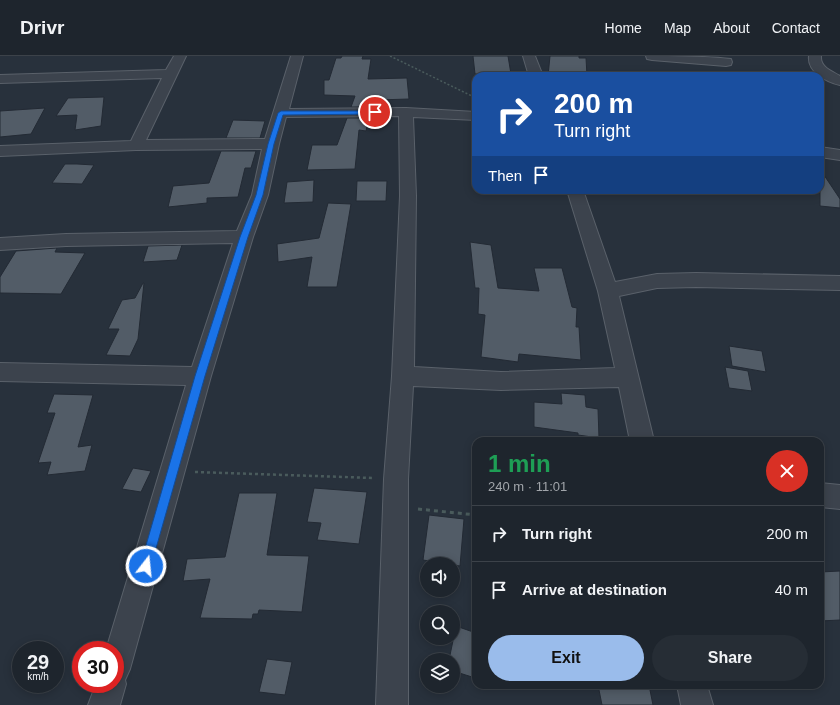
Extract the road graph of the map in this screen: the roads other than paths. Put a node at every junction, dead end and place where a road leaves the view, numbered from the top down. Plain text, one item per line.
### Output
1 (180, 56) edge
2 (297, 56) edge
3 (529, 56) edge
4 (652, 56) edge
5 (815, 56) edge
6 (726, 62) dead end
7 (535, 72) edge
8 (172, 74) junction
9 (0, 79) edge
10 (840, 81) edge
11 (406, 112) junction
12 (281, 113) junction
13 (472, 116) edge
14 (271, 144) junction
15 (136, 145) junction
16 (0, 151) edge
17 (824, 153) edge
18 (840, 155) edge
19 (576, 194) edge
20 (244, 237) junction
21 (0, 244) edge
22 (840, 283) edge
23 (608, 291) junction
24 (0, 372) edge
25 (200, 376) junction
26 (403, 376) junction
27 (628, 377) junction
28 (641, 437) edge
29 (824, 495) edge
30 (840, 497) edge
31 (123, 641) edge
32 (693, 689) edge
33 (108, 693) edge
34 (104, 705) edge
35 (392, 705) edge
36 (697, 705) edge

1 - 8 street
2 - 12 street
3 - 7 street
4 - 6 street
5 - 10 street
8 - 9 street
8 - 15 street
11 - 12 street
11 - 13 street
11 - 26 street
12 - 14 street
14 - 15 street
14 - 20 street
15 - 16 street
17 - 18 street
19 - 23 street
20 - 21 street
20 - 25 street
22 - 23 street
23 - 27 street
24 - 25 street
25 - 31 street
26 - 27 street
26 - 35 street
27 - 28 street
29 - 30 street
32 - 36 street
33 - 34 street

